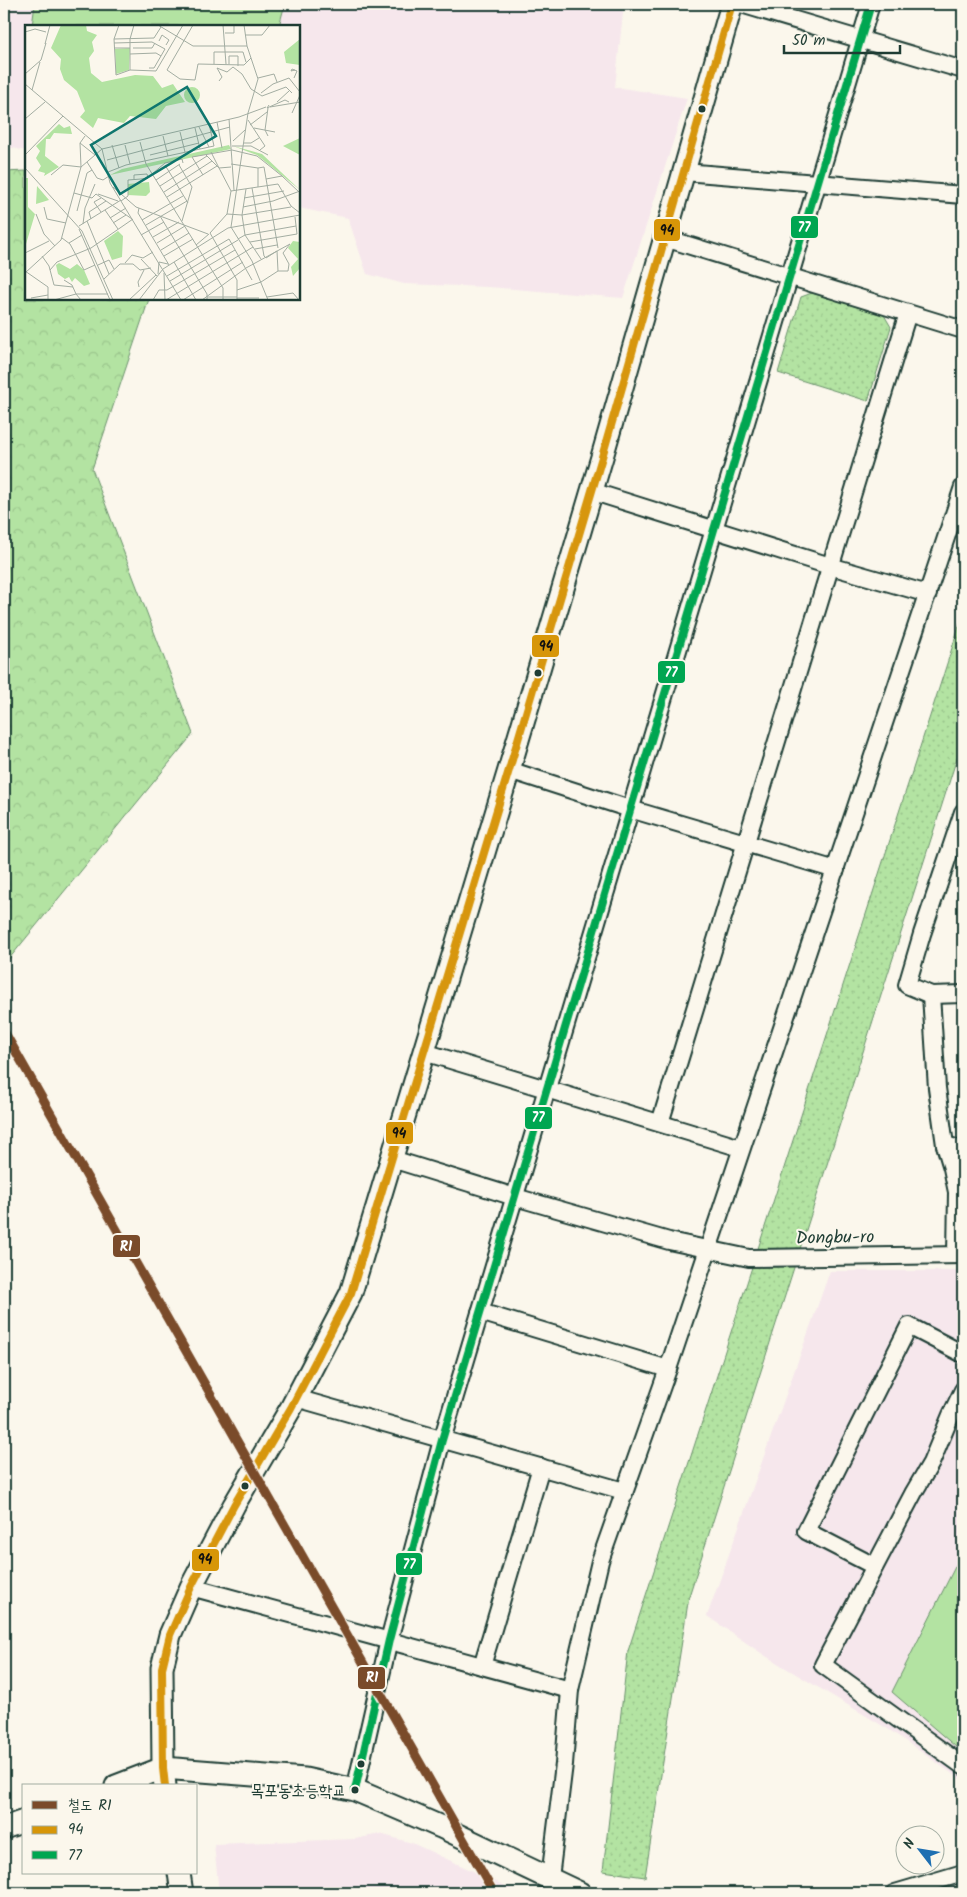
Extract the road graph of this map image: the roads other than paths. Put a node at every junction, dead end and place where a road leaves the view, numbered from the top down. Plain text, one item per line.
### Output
1 (732, 4) edge
2 (741, 4) edge
3 (870, 4) edge
4 (860, 39) junction
5 (963, 70) edge
6 (684, 172) junction
7 (817, 182) junction
8 (963, 195) edge
9 (665, 238) junction
10 (789, 277) junction
11 (908, 313) junction
12 (963, 330) edge
13 (963, 487) edge
14 (591, 491) junction
15 (714, 530) junction
16 (830, 566) junction
17 (928, 594) junction
18 (509, 770) junction
19 (630, 809) junction
20 (963, 812) edge
21 (746, 843) junction
22 (836, 870) junction
23 (963, 994) edge
24 (931, 995) junction
25 (424, 1052) junction
26 (547, 1089) junction
27 (660, 1123) junction
28 (945, 1145) junction
29 (742, 1148) junction
30 (963, 1150) edge
31 (392, 1159) junction
32 (515, 1197) junction
33 (708, 1250) junction
34 (959, 1255) edge
35 (480, 1312) junction
36 (963, 1354) edge
37 (668, 1368) junction
38 (963, 1390) edge
39 (296, 1398) junction
40 (442, 1440) junction
41 (541, 1467) junction
42 (624, 1491) junction
43 (874, 1566) junction
44 (191, 1587) junction
45 (390, 1640) junction
46 (482, 1666) junction
47 (570, 1690) junction
48 (963, 1766) edge
49 (164, 1777) edge
50 (127, 1784) edge
51 (354, 1790) junction
52 (22, 1822) edge
53 (4, 1828) edge
54 (963, 1873) edge
55 (179, 1874) edge
56 (550, 1878) junction
57 (182, 1893) edge
58 (580, 1893) edge
59 (895, 1893) edge

1 - 6 street
2 - 4 street
3 - 4 street
4 - 5 street
4 - 7 street
6 - 7 street
6 - 9 street
7 - 8 street
7 - 10 street
9 - 10 street
9 - 14 street
10 - 11 street
10 - 15 street
11 - 12 street
11 - 16 street
13 - 17 street
14 - 15 street
14 - 18 street
15 - 16 street
15 - 19 street
16 - 17 street
16 - 21 street
17 - 22 street
18 - 19 street
18 - 25 street
19 - 21 street
19 - 26 street
20 - 24 street
21 - 22 street
21 - 27 street
22 - 29 street
23 - 24 street
24 - 28 street
25 - 26 street
25 - 31 street
26 - 27 street
26 - 32 street
27 - 29 street
28 - 30 street
28 - 34 street
29 - 33 street
31 - 32 street, Dongbu-ro
31 - 39 street
32 - 33 street, Dongbu-ro
32 - 35 street
33 - 34 street, Dongbu-ro
33 - 37 street
35 - 37 street
35 - 40 street
36 - 43 street
37 - 42 street
38 - 43 street
39 - 40 street
39 - 44 street
40 - 41 street
40 - 45 street
41 - 42 street
41 - 46 street
42 - 47 street
43 - 48 street
44 - 45 street
44 - 49 street
45 - 46 street
45 - 51 street
46 - 47 street
47 - 56 street
49 - 50 street
49 - 51 street
51 - 56 street
52 - 53 street
54 - 59 street
55 - 57 street
56 - 58 street

